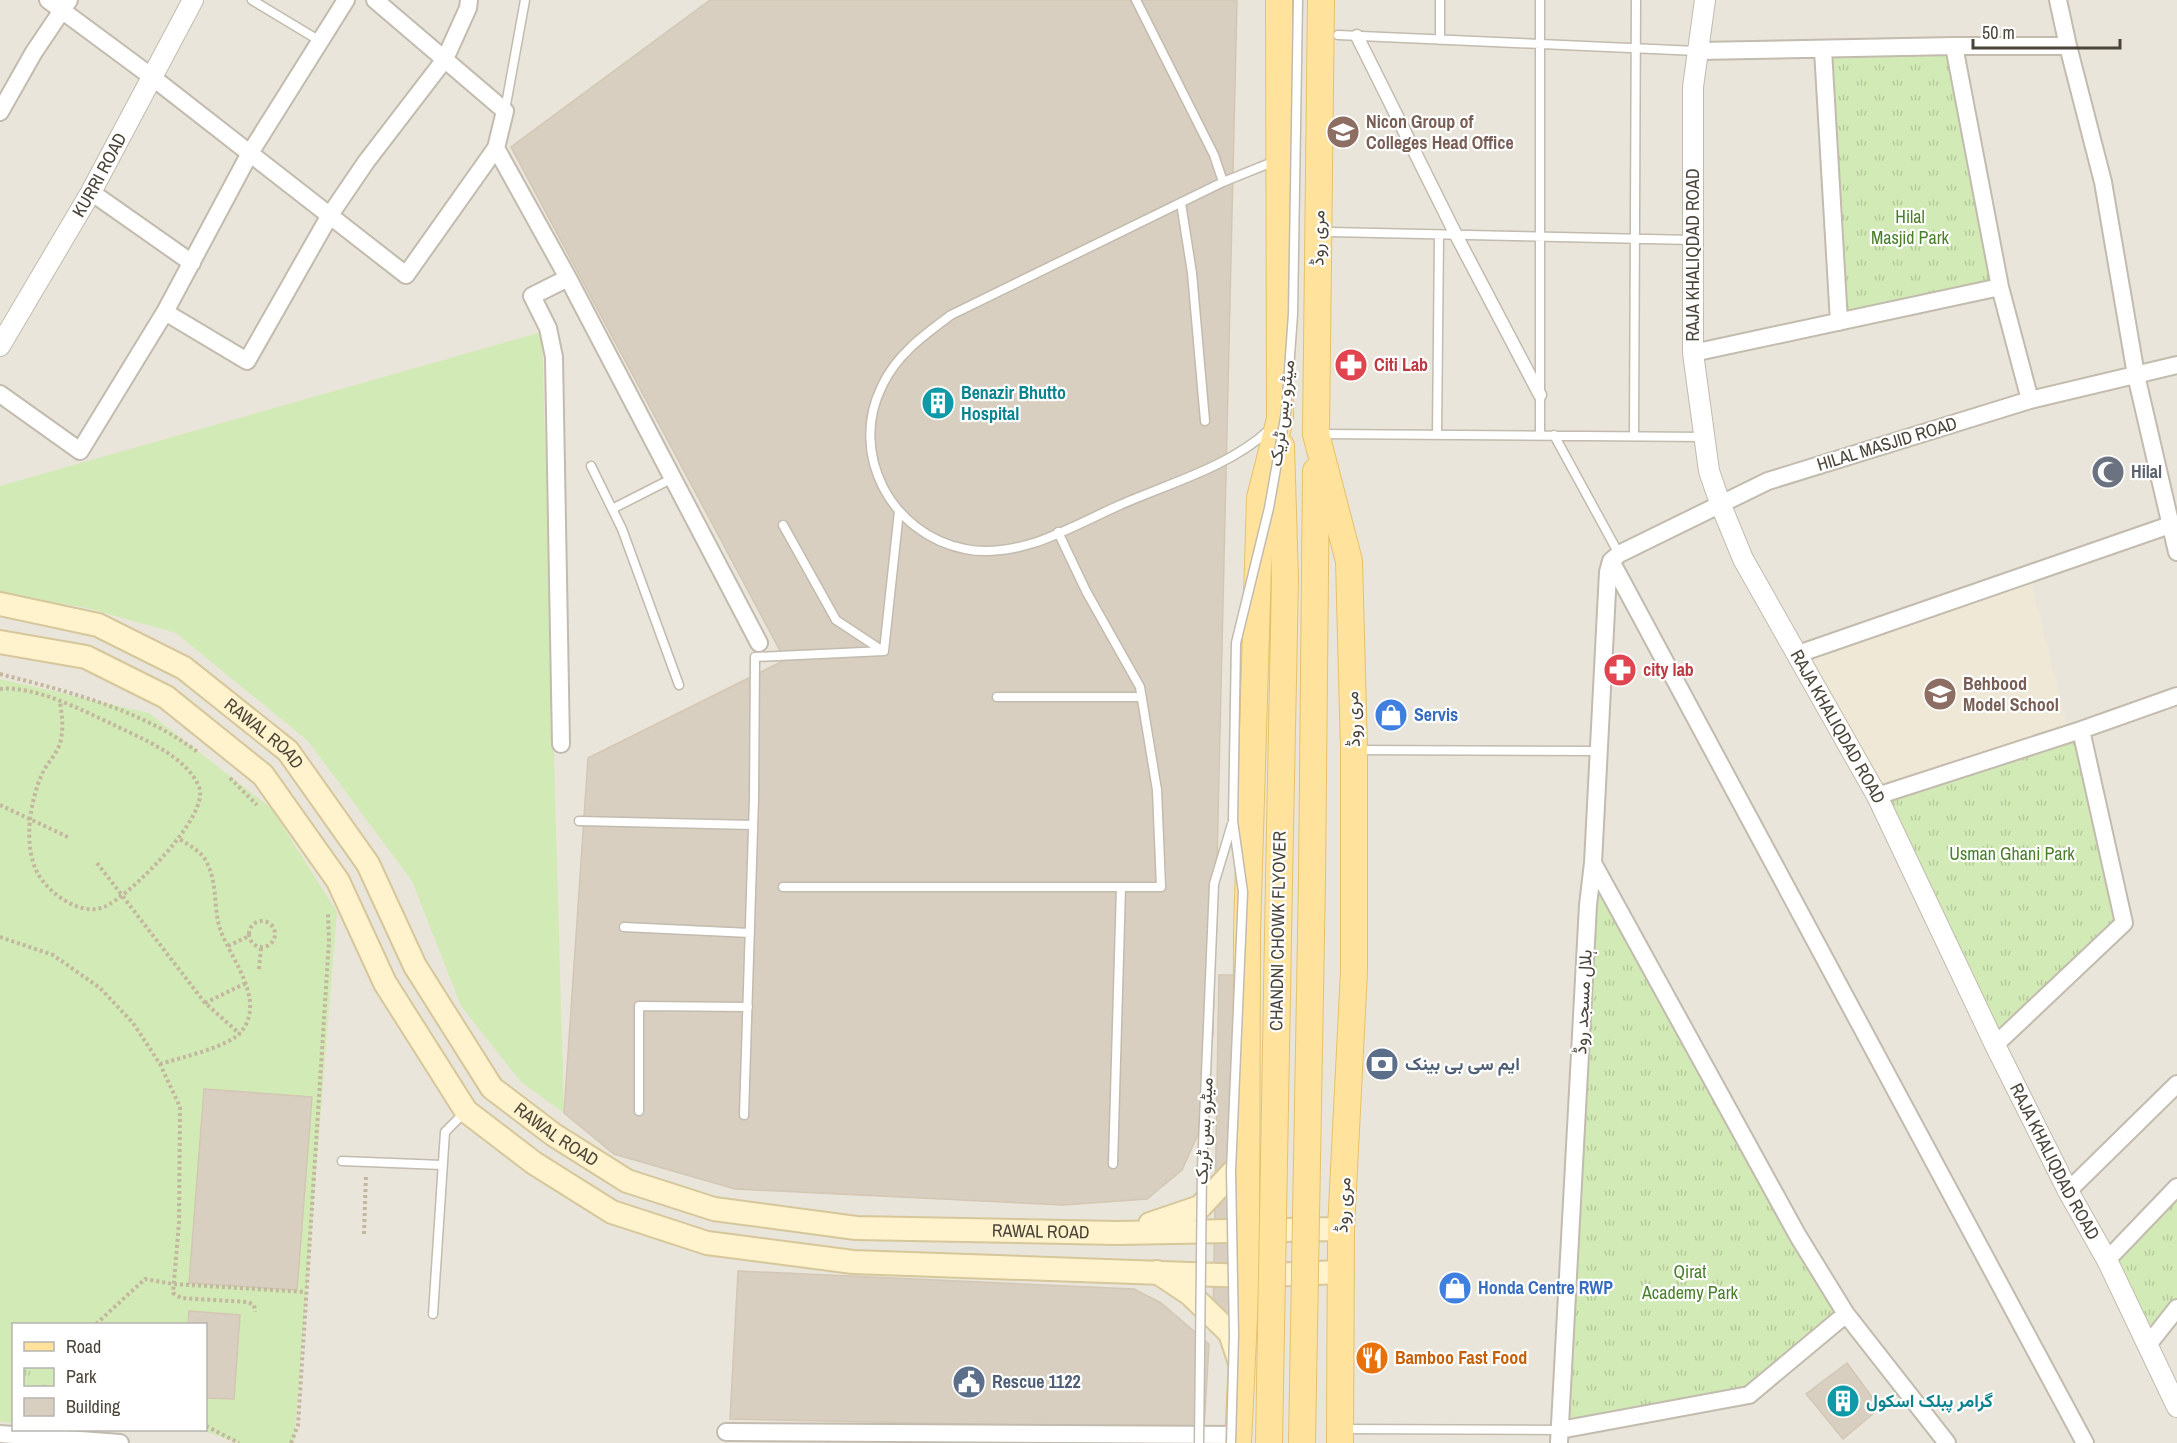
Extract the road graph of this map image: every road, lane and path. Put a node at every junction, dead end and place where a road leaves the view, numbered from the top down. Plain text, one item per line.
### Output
1 (48, 0) edge
2 (193, 0) edge
3 (252, 0) edge
4 (346, 0) edge
5 (375, 0) edge
6 (469, 0) edge
7 (525, 0) edge
8 (1136, 0) edge
9 (1279, 0) edge
10 (1298, 0) edge
11 (1322, 0) edge
12 (1440, 0) edge
13 (1540, 0) edge
14 (1636, 0) edge
15 (1705, 0) edge
16 (2058, 0) edge
17 (66, 5) edge
18 (1338, 35) dead end
19 (1357, 36) junction
20 (1440, 40) junction
21 (320, 41) junction
22 (1540, 44) junction
23 (1954, 46) junction
24 (2068, 46) junction
25 (1635, 48) junction
26 (1823, 50) junction
27 (1698, 51) junction
28 (446, 59) junction
29 (152, 77) junction
30 (505, 111) junction
31 (0, 112) edge
32 (496, 148) junction
33 (250, 153) junction
34 (1279, 159) junction
35 (1223, 182) junction
36 (91, 192) junction
37 (1181, 203) junction
38 (330, 215) junction
39 (1330, 232) dead end
40 (1439, 235) junction
41 (1456, 235) junction
42 (1540, 237) junction
43 (1635, 239) junction
44 (1693, 240) junction
45 (192, 263) junction
46 (568, 278) junction
47 (2000, 287) junction
48 (165, 312) junction
49 (1839, 322) junction
50 (0, 346) edge
51 (1693, 353) junction
52 (2177, 365) edge
53 (2136, 375) junction
54 (0, 394) edge
55 (1540, 395) junction
56 (2030, 399) junction
57 (1280, 419) junction
58 (1205, 421) dead end
59 (1316, 434) junction
60 (1437, 435) junction
61 (1540, 435) junction
62 (1554, 435) junction
63 (1634, 435) junction
64 (1704, 437) junction
65 (591, 466) dead end
66 (673, 478) junction
67 (1720, 503) junction
68 (612, 509) junction
69 (898, 511) junction
70 (783, 525) dead end
71 (2170, 525) junction
72 (1058, 532) junction
73 (2177, 552) edge
74 (1615, 557) junction
75 (0, 604) edge
76 (0, 642) edge
77 (759, 643) dead end
78 (884, 651) junction
79 (1798, 654) junction
80 (0, 674) edge
81 (679, 685) dead end
82 (0, 689) edge
83 (2177, 696) edge
84 (1141, 697) junction
85 (997, 698) dead end
86 (60, 702) junction
87 (2081, 730) junction
88 (561, 744) dead end
89 (1354, 750) junction
90 (1598, 751) junction
91 (202, 755) dead end
92 (226, 773) dead end
93 (1877, 796) junction
94 (0, 805) edge
95 (259, 807) dead end
96 (30, 820) junction
97 (579, 821) dead end
98 (1233, 821) junction
99 (753, 825) junction
100 (70, 838) dead end
101 (178, 838) junction
102 (97, 863) dead end
103 (1593, 863) junction
104 (783, 887) dead end
105 (1121, 887) junction
106 (123, 896) junction
107 (325, 905) dead end
108 (624, 927) dead end
109 (750, 933) junction
110 (249, 936) junction
111 (0, 937) edge
112 (228, 946) junction
113 (261, 947) junction
114 (259, 969) dead end
115 (246, 983) junction
116 (205, 1003) junction
117 (748, 1008) junction
118 (240, 1034) junction
119 (1995, 1044) junction
120 (160, 1064) junction
121 (2177, 1084) edge
122 (466, 1111) junction
123 (639, 1111) dead end
124 (744, 1115) dead end
125 (1247, 1157) junction
126 (342, 1161) dead end
127 (367, 1162) junction
128 (1113, 1164) dead end
129 (442, 1165) junction
130 (2177, 1187) edge
131 (2068, 1191) junction
132 (1247, 1229) junction
133 (1341, 1229) junction
134 (1117, 1233) junction
135 (364, 1234) dead end
136 (2107, 1260) junction
137 (1158, 1272) junction
138 (1340, 1272) junction
139 (1246, 1276) junction
140 (173, 1284) junction
141 (306, 1292) junction
142 (2177, 1308) edge
143 (255, 1312) dead end
144 (433, 1314) dead end
145 (1846, 1314) junction
146 (97, 1323) edge
147 (2147, 1346) junction
148 (1240, 1364) junction
149 (2177, 1407) edge
150 (207, 1427) edge
151 (726, 1432) dead end
152 (0, 1434) edge
153 (1340, 1436) edge
154 (1560, 1437) edge
155 (1236, 1440) edge
156 (120, 1443) edge
157 (238, 1443) edge
158 (291, 1443) edge
159 (1199, 1443) edge
160 (1269, 1443) edge
161 (1302, 1443) edge
162 (1947, 1443) edge
163 (2085, 1443) edge

1 - 17 street
2 - 29 street, KURRI ROAD
3 - 21 lane
4 - 21 street
5 - 28 street
6 - 28 street
7 - 30 lane
8 - 35 lane
9 - 34 main road
10 - 98 lane, میٹرو بس ٹریک, bridge
11 - 59 main road, مری روڈ
12 - 20 lane
13 - 22 lane
14 - 25 lane
15 - 27 street, RAJA KHALIQDAD ROAD
16 - 24 street
17 - 29 street
17 - 31 street
18 - 19 lane
19 - 20 lane
19 - 41 street
20 - 22 lane
21 - 33 street
22 - 25 lane
22 - 42 lane
23 - 24 street
23 - 26 street
23 - 47 street
24 - 53 street
25 - 27 lane
25 - 43 lane
26 - 27 street
26 - 49 street
27 - 44 street, RAJA KHALIQDAD ROAD
28 - 30 street
28 - 38 street
29 - 33 street
29 - 36 street, KURRI ROAD
30 - 32 street
32 - 38 street
32 - 46 street
33 - 38 street
33 - 45 street
34 - 35 lane
34 - 57 main road
35 - 37 lane
36 - 45 street
36 - 50 street, KURRI ROAD
37 - 58 lane
37 - 69 lane
38 - 48 street
39 - 40 lane
40 - 41 lane
40 - 60 lane
41 - 42 lane
41 - 55 street
42 - 43 lane
42 - 55 lane
43 - 44 lane
43 - 63 lane
44 - 51 street, RAJA KHALIQDAD ROAD
45 - 48 street
46 - 66 street
46 - 88 street
47 - 49 street
47 - 56 street
48 - 54 street
49 - 51 street
51 - 64 street, RAJA KHALIQDAD ROAD
52 - 53 street, HILAL MASJID ROAD
53 - 56 street, HILAL MASJID ROAD
53 - 71 street
55 - 61 lane
56 - 67 street, HILAL MASJID ROAD
57 - 72 lane
57 - 125 main road
57 - 160 main road, CHANDNI CHOWK FLYOVER, bridge
59 - 60 lane
59 - 89 main road, مری روڈ
59 - 161 main road, CHANDNI CHOWK FLYOVER, bridge
60 - 61 lane
61 - 62 lane
62 - 63 lane
62 - 74 lane
63 - 64 lane
64 - 67 street, RAJA KHALIQDAD ROAD
65 - 68 lane
66 - 68 lane
66 - 77 street
67 - 74 street, HILAL MASJID ROAD
67 - 79 street, RAJA KHALIQDAD ROAD
68 - 81 lane
69 - 72 lane
69 - 78 lane
70 - 78 lane
71 - 73 street
71 - 79 street
72 - 84 lane
74 - 90 street, ہلال مسجد روڈ
74 - 163 street
75 - 134 main road, RAWAL ROAD
76 - 122 main road, RAWAL ROAD
78 - 99 lane
79 - 93 street, RAJA KHALIQDAD ROAD
80 - 91 path
82 - 86 path
83 - 87 street
84 - 85 lane
84 - 105 lane
86 - 96 path
86 - 101 path
87 - 93 street
87 - 119 street
89 - 90 lane
89 - 133 main road, مری روڈ
90 - 103 street, ہلال مسجد روڈ
92 - 95 path
93 - 119 street, RAJA KHALIQDAD ROAD
94 - 96 path
96 - 100 path
96 - 106 path
97 - 99 lane
98 - 155 lane, میٹرو بس ٹریک, bridge
98 - 159 lane, میٹرو بس ٹریک, bridge
99 - 109 lane
101 - 106 path
101 - 112 path
102 - 106 path
103 - 145 street
103 - 154 street, ہلال مسجد روڈ
104 - 105 lane
105 - 128 lane
106 - 116 path
107 - 141 path
108 - 109 lane
109 - 117 lane
110 - 112 path
110 - 113 path
110 - 113 path
111 - 120 path
112 - 115 path
113 - 114 path
115 - 116 path
115 - 118 path
116 - 118 path
117 - 123 lane
117 - 124 lane
118 - 120 path
119 - 131 street, RAJA KHALIQDAD ROAD
120 - 140 path
121 - 131 street
122 - 129 lane
122 - 137 main road, RAWAL ROAD
125 - 132 main road
125 - 134 main road
126 - 127 lane
127 - 129 lane
127 - 135 path
129 - 144 lane
130 - 136 street
131 - 136 street, RAJA KHALIQDAD ROAD
132 - 133 main road, RAWAL ROAD
132 - 134 main road, RAWAL ROAD
132 - 139 main road
133 - 138 main road, مری روڈ
136 - 147 street, RAJA KHALIQDAD ROAD
137 - 139 main road, RAWAL ROAD
137 - 148 main road
138 - 139 main road, RAWAL ROAD
138 - 153 main road, مری روڈ
139 - 148 main road
140 - 141 path
140 - 143 path
140 - 146 path
141 - 158 path
142 - 147 street
145 - 154 street
145 - 162 street
147 - 149 street, RAJA KHALIQDAD ROAD
148 - 155 main road
150 - 157 path
151 - 155 street
152 - 156 street
153 - 154 lane

